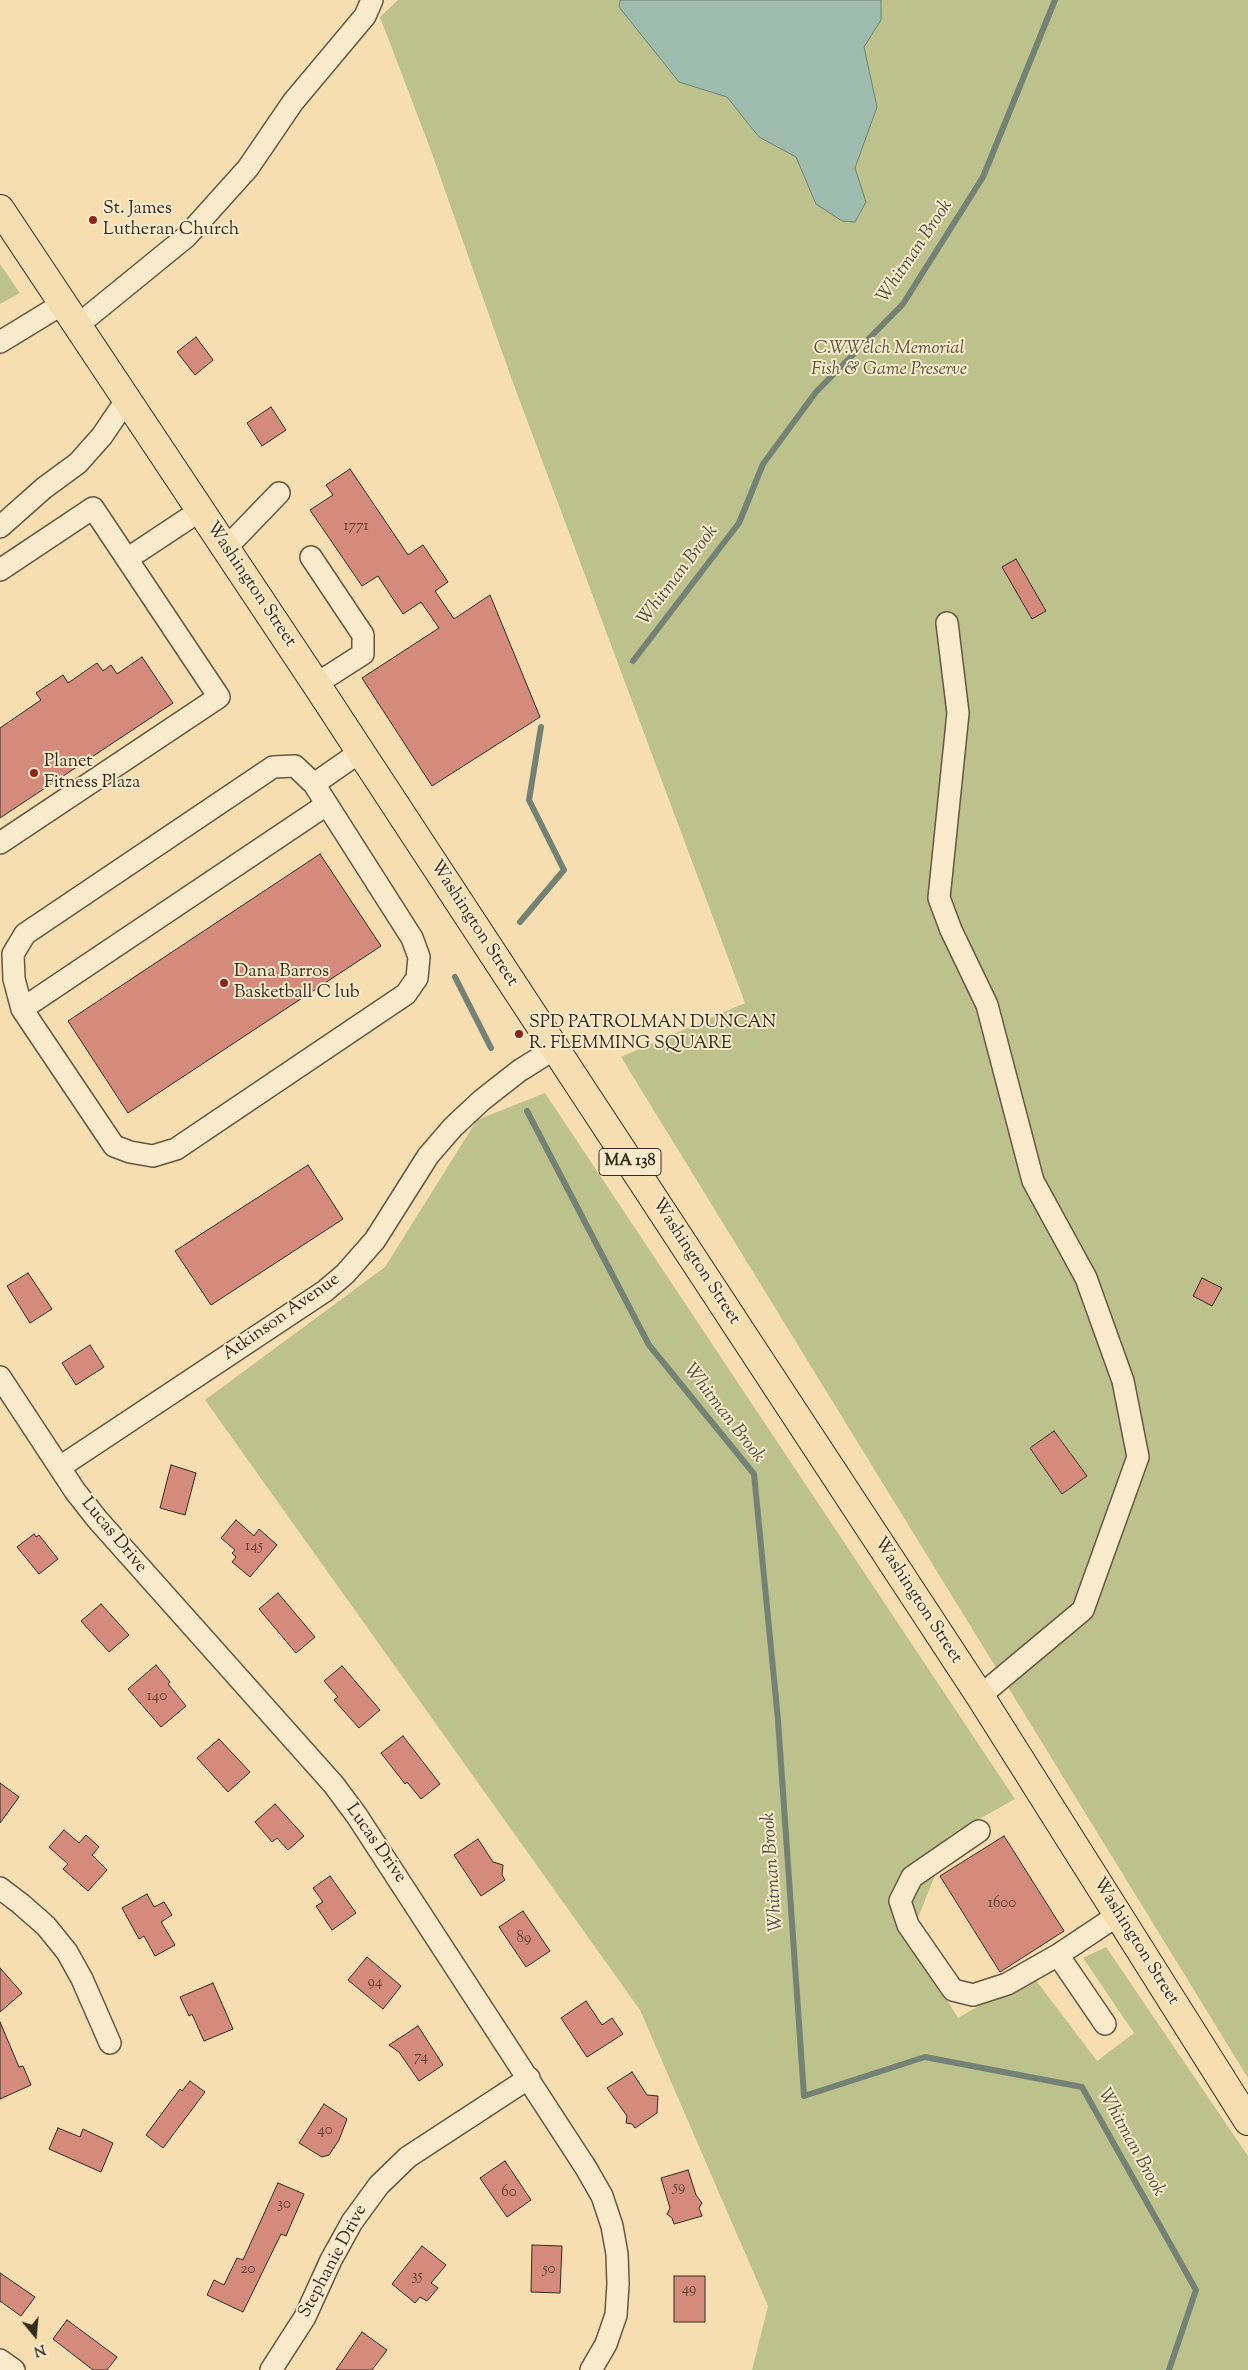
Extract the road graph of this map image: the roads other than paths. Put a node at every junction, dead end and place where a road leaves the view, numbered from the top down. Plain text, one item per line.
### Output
1 (372, 0) edge
2 (0, 209) edge
3 (71, 314) junction
4 (0, 342) edge
5 (127, 399) junction
6 (278, 493) dead end
7 (201, 510) junction
8 (0, 527) edge
9 (226, 548) junction
10 (311, 557) dead end
11 (127, 559) junction
12 (0, 570) edge
13 (947, 623) dead end
14 (316, 684) junction
15 (360, 752) junction
16 (314, 784) junction
17 (326, 805) junction
18 (0, 844) edge
19 (22, 1010) junction
20 (554, 1049) junction
21 (0, 1377) edge
22 (60, 1467) junction
23 (980, 1696) junction
24 (979, 1831) dead end
25 (0, 1888) edge
26 (1118, 1915) junction
27 (1058, 1955) junction
28 (1105, 2024) dead end
29 (110, 2043) dead end
30 (529, 2078) junction
31 (1248, 2121) edge
32 (0, 2360) edge
33 (14, 2370) edge
34 (271, 2370) edge
35 (591, 2370) edge

1 - 3 street
2 - 3 main road, Washington Street / MA 138
3 - 4 street
3 - 5 main road, Washington Street / MA 138
5 - 7 main road, Washington Street / MA 138
5 - 8 street
6 - 9 street
7 - 9 main road, Washington Street / MA 138
7 - 11 street
9 - 14 main road, Washington Street / MA 138
10 - 14 street
11 - 12 street
11 - 18 street
13 - 23 street
14 - 15 main road, Washington Street / MA 138
15 - 16 street
15 - 20 main road, Washington Street / MA 138
16 - 17 street
16 - 19 street
17 - 19 street
17 - 19 street
20 - 22 street, Atkinson Avenue
20 - 23 main road, Washington Street / MA 138
21 - 22 street, Lucas Drive
22 - 30 street, Lucas Drive
23 - 26 main road, Washington Street / MA 138
24 - 27 street
25 - 29 street
26 - 27 street
26 - 31 main road, Washington Street / MA 138
27 - 28 street
30 - 34 street, Stephanie Drive
30 - 35 street, Lucas Drive
32 - 33 street

